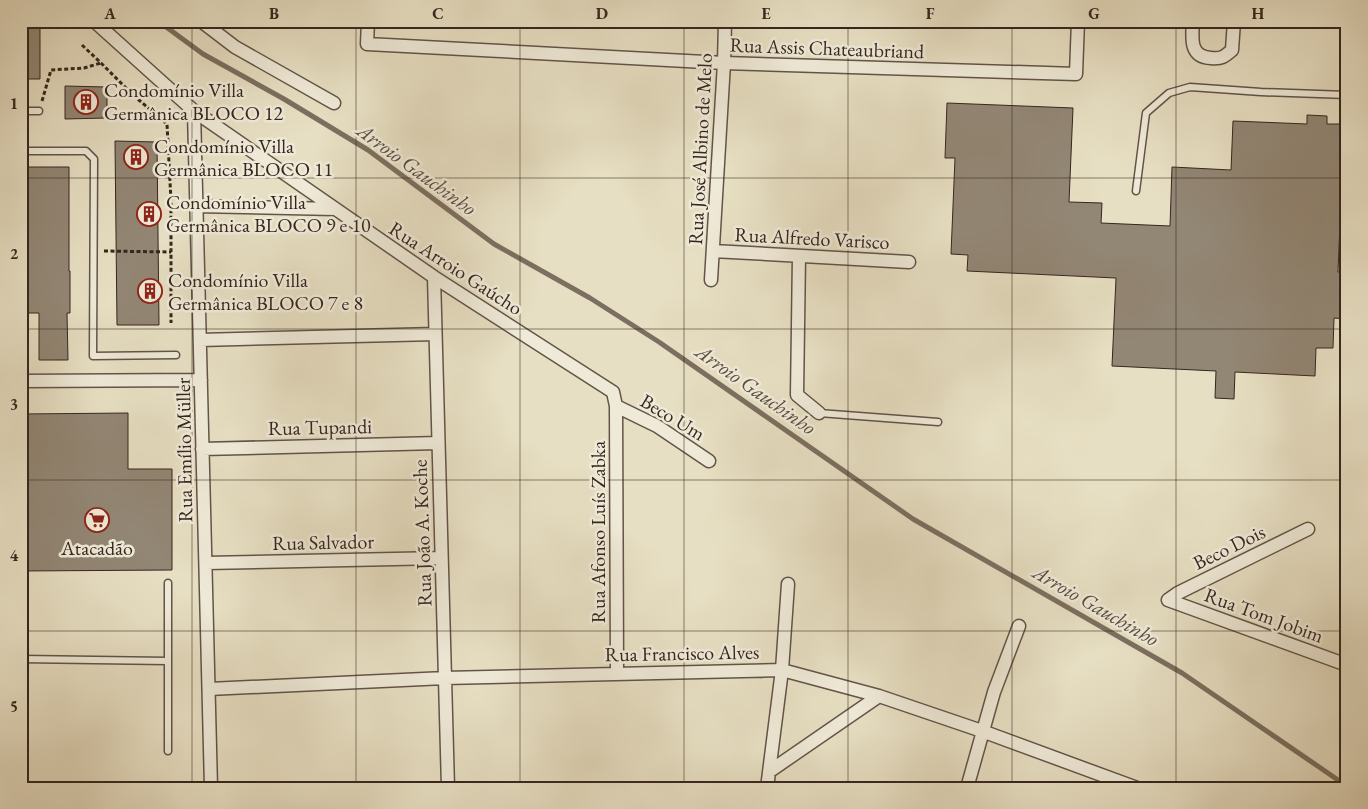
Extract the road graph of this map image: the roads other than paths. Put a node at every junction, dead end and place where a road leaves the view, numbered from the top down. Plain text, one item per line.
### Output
1 (94, 21) edge
2 (201, 21) edge
3 (368, 21) edge
4 (726, 21) edge
5 (1078, 21) edge
6 (1193, 21) edge
7 (1234, 21) edge
8 (724, 63) junction
9 (1347, 95) edge
10 (334, 103) dead end
11 (21, 111) edge
12 (39, 111) road end
13 (194, 111) junction
14 (21, 151) edge
15 (1136, 191) dead end
16 (196, 206) junction
17 (334, 209) junction
18 (713, 251) junction
19 (799, 256) junction
20 (909, 262) dead end
21 (434, 277) junction
22 (711, 280) dead end
23 (435, 334) junction
24 (200, 340) junction
25 (176, 355) dead end
26 (21, 380) edge
27 (201, 380) junction
28 (613, 392) joint
29 (616, 406) junction
30 (819, 413) joint
31 (938, 422) dead end
32 (438, 443) junction
33 (202, 449) junction
34 (709, 461) dead end
35 (1308, 529) dead end
36 (441, 558) junction
37 (206, 563) junction
38 (168, 583) dead end
39 (788, 584) dead end
40 (1168, 600) joint
41 (1019, 626) dead end
42 (21, 659) edge
43 (168, 661) junction
44 (1347, 665) edge
45 (782, 670) junction
46 (617, 673) junction
47 (445, 678) junction
48 (209, 689) junction
49 (879, 696) junction
50 (982, 731) junction
51 (168, 751) dead end
52 (770, 771) junction
53 (212, 788) edge
54 (448, 788) edge
55 (768, 788) edge
56 (966, 788) edge
57 (1137, 788) edge

1 - 13 street, Rua Arroio Gaúcho
2 - 10 street
3 - 8 street, Rua Assis Chateaubriand
4 - 8 street, Rua José Albino de Melo
5 - 8 street, Rua Assis Chateaubriand
6 - 7 street
8 - 18 street, Rua José Albino de Melo
9 - 15 lane
11 - 12 lane
13 - 16 street, Rua Emílio Müller
13 - 17 street, Rua Arroio Gaúcho
14 - 25 lane
16 - 17 street
16 - 24 street, Rua Emílio Müller
17 - 21 street, Rua Arroio Gaúcho
18 - 19 street, Rua Alfredo Varisco
18 - 22 street, Rua José Albino de Melo
19 - 20 street, Rua Alfredo Varisco
19 - 30 street
21 - 23 street, Rua João A. Koche
21 - 28 street, Rua Arroio Gaúcho
23 - 24 street
23 - 32 street, Rua João A. Koche
24 - 27 street, Rua Emílio Müller
26 - 27 street
27 - 33 street, Rua Emílio Müller
28 - 29 street, Rua Afonso Luís Zabka
29 - 34 street, Beco Um
29 - 46 street, Rua Afonso Luís Zabka
30 - 31 lane
32 - 33 street, Rua Tupandi
32 - 36 street, Rua João A. Koche
33 - 37 street, Rua Emílio Müller
35 - 40 street, Beco Dois
36 - 37 street, Rua Salvador
36 - 47 street, Rua João A. Koche
37 - 48 street, Rua Emílio Müller
38 - 43 lane
39 - 45 street
40 - 44 street, Rua Tom Jobim
41 - 50 street
42 - 43 lane
43 - 51 lane
45 - 46 street, Rua Francisco Alves
45 - 49 street, Rua Francisco Alves
45 - 52 street
46 - 47 street, Rua Francisco Alves
47 - 48 street, Rua Francisco Alves
47 - 54 street, Rua João A. Koche
48 - 53 street, Rua Emílio Müller
49 - 50 street, Rua Francisco Alves
49 - 52 street
50 - 56 street
50 - 57 street, Rua Francisco Alves
52 - 55 street

